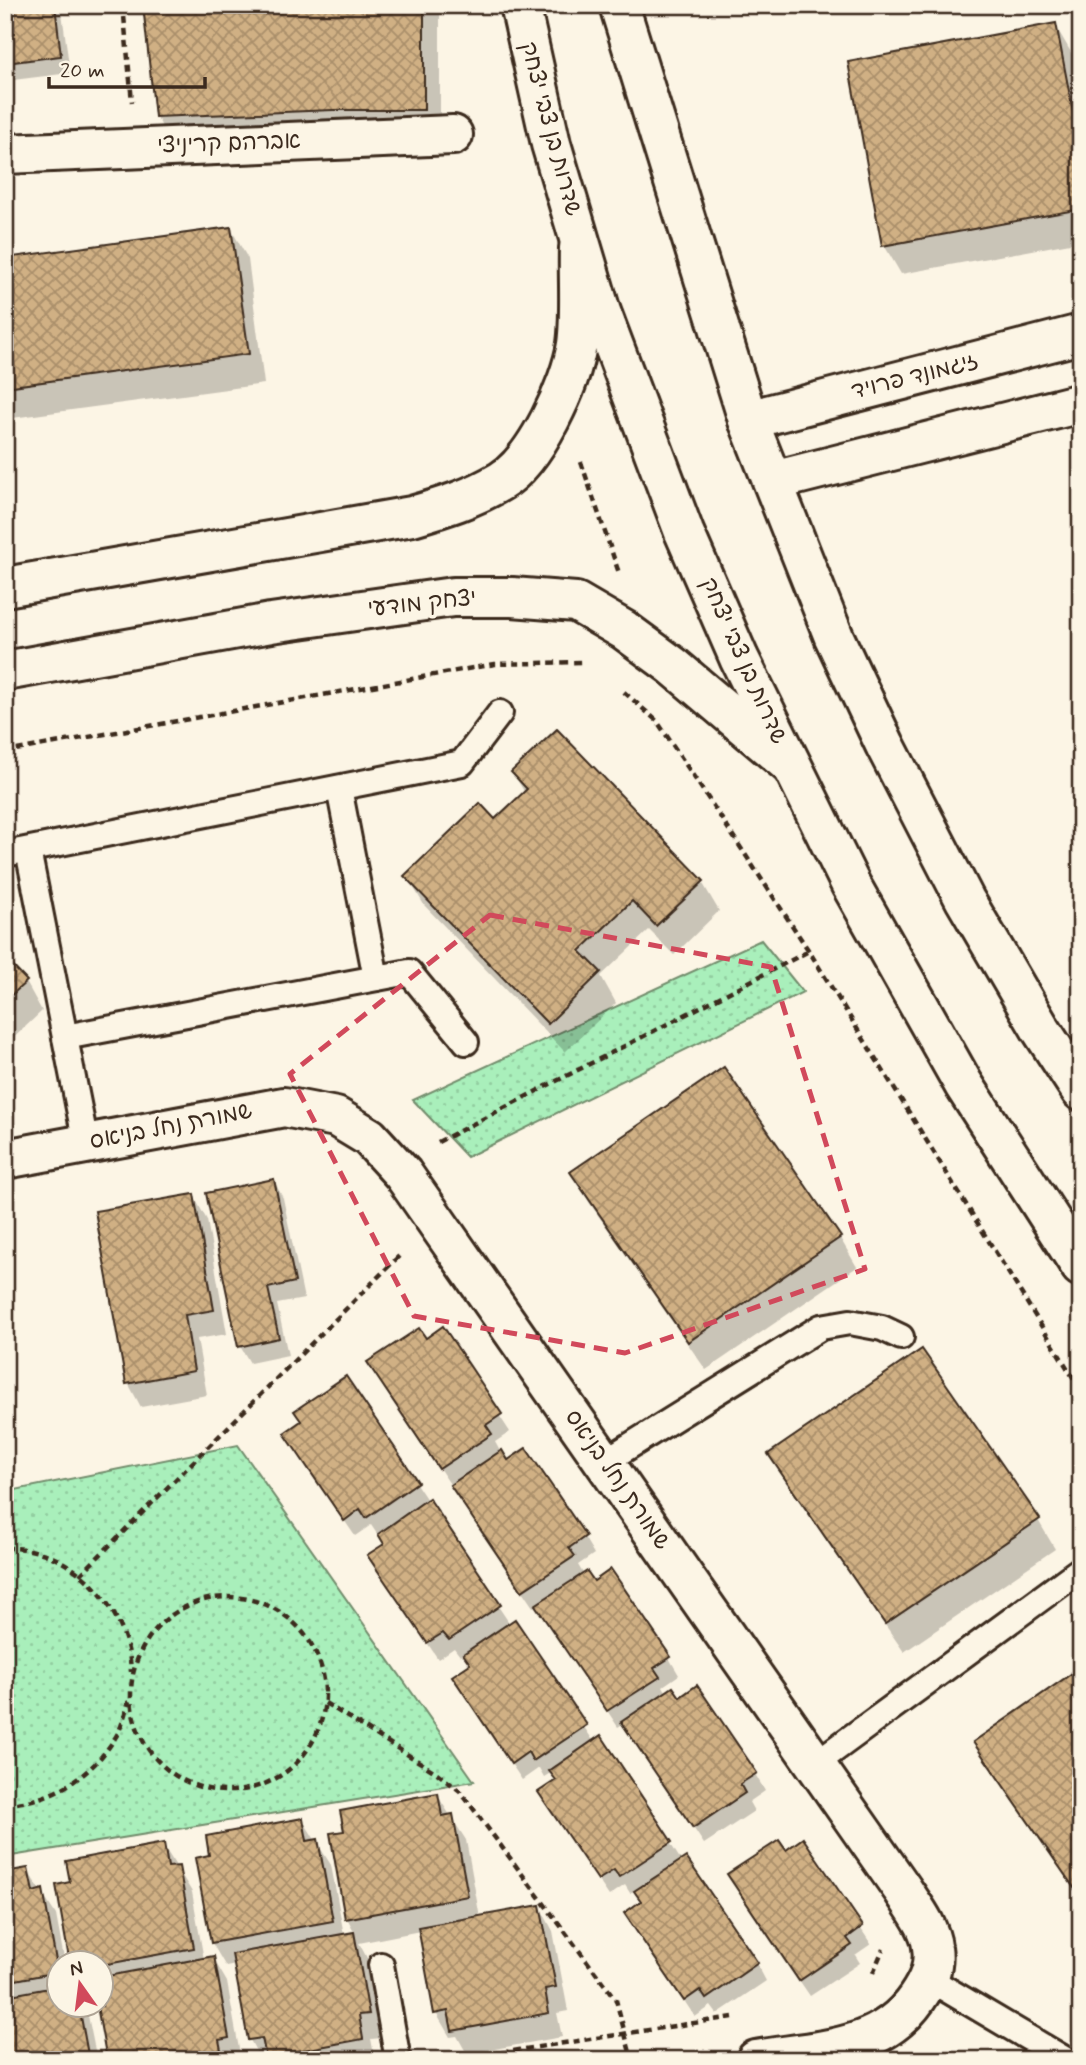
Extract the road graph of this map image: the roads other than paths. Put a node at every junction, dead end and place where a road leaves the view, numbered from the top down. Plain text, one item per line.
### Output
1 (520, 5) edge
2 (619, 5) edge
3 (453, 135) dead end
4 (5, 154) edge
5 (579, 236) junction
6 (1081, 334) edge
7 (1081, 403) edge
8 (748, 420) junction
9 (773, 481) junction
10 (5, 587) edge
11 (5, 671) edge
12 (500, 713) dead end
13 (789, 764) junction
14 (340, 788) junction
15 (16, 852) edge
16 (376, 978) junction
17 (65, 1037) junction
18 (466, 1042) dead end
19 (1081, 1091) edge
20 (86, 1144) junction
21 (5, 1159) edge
22 (1081, 1267) edge
23 (901, 1337) dead end
24 (604, 1462) junction
25 (1081, 1569) edge
26 (815, 1764) junction
27 (381, 1965) dead end
28 (929, 1979) junction
29 (398, 2060) edge
30 (756, 2060) edge
31 (1066, 2060) edge

1 - 5 street, שדרות בן צבי יצחק
2 - 8 street
3 - 4 street, אברהם קריניצי
5 - 10 street
5 - 13 street, שדרות בן צבי יצחק
6 - 8 street, זיגמונד פרויד
7 - 9 street
8 - 9 street
9 - 19 street
11 - 13 street, יצחק מודעי
12 - 14 lane
13 - 22 street, שדרות בן צבי יצחק
14 - 15 lane
14 - 16 lane
15 - 17 lane
16 - 17 lane
16 - 18 lane
17 - 20 lane
20 - 21 street, שמורת נחל בניאס
20 - 24 street, שמורת נחל בניאס
23 - 24 lane
24 - 26 street, שמורת נחל בניאס
25 - 26 lane
26 - 28 street, שמורת נחל בניאס
27 - 29 lane
28 - 30 street
28 - 31 lane

